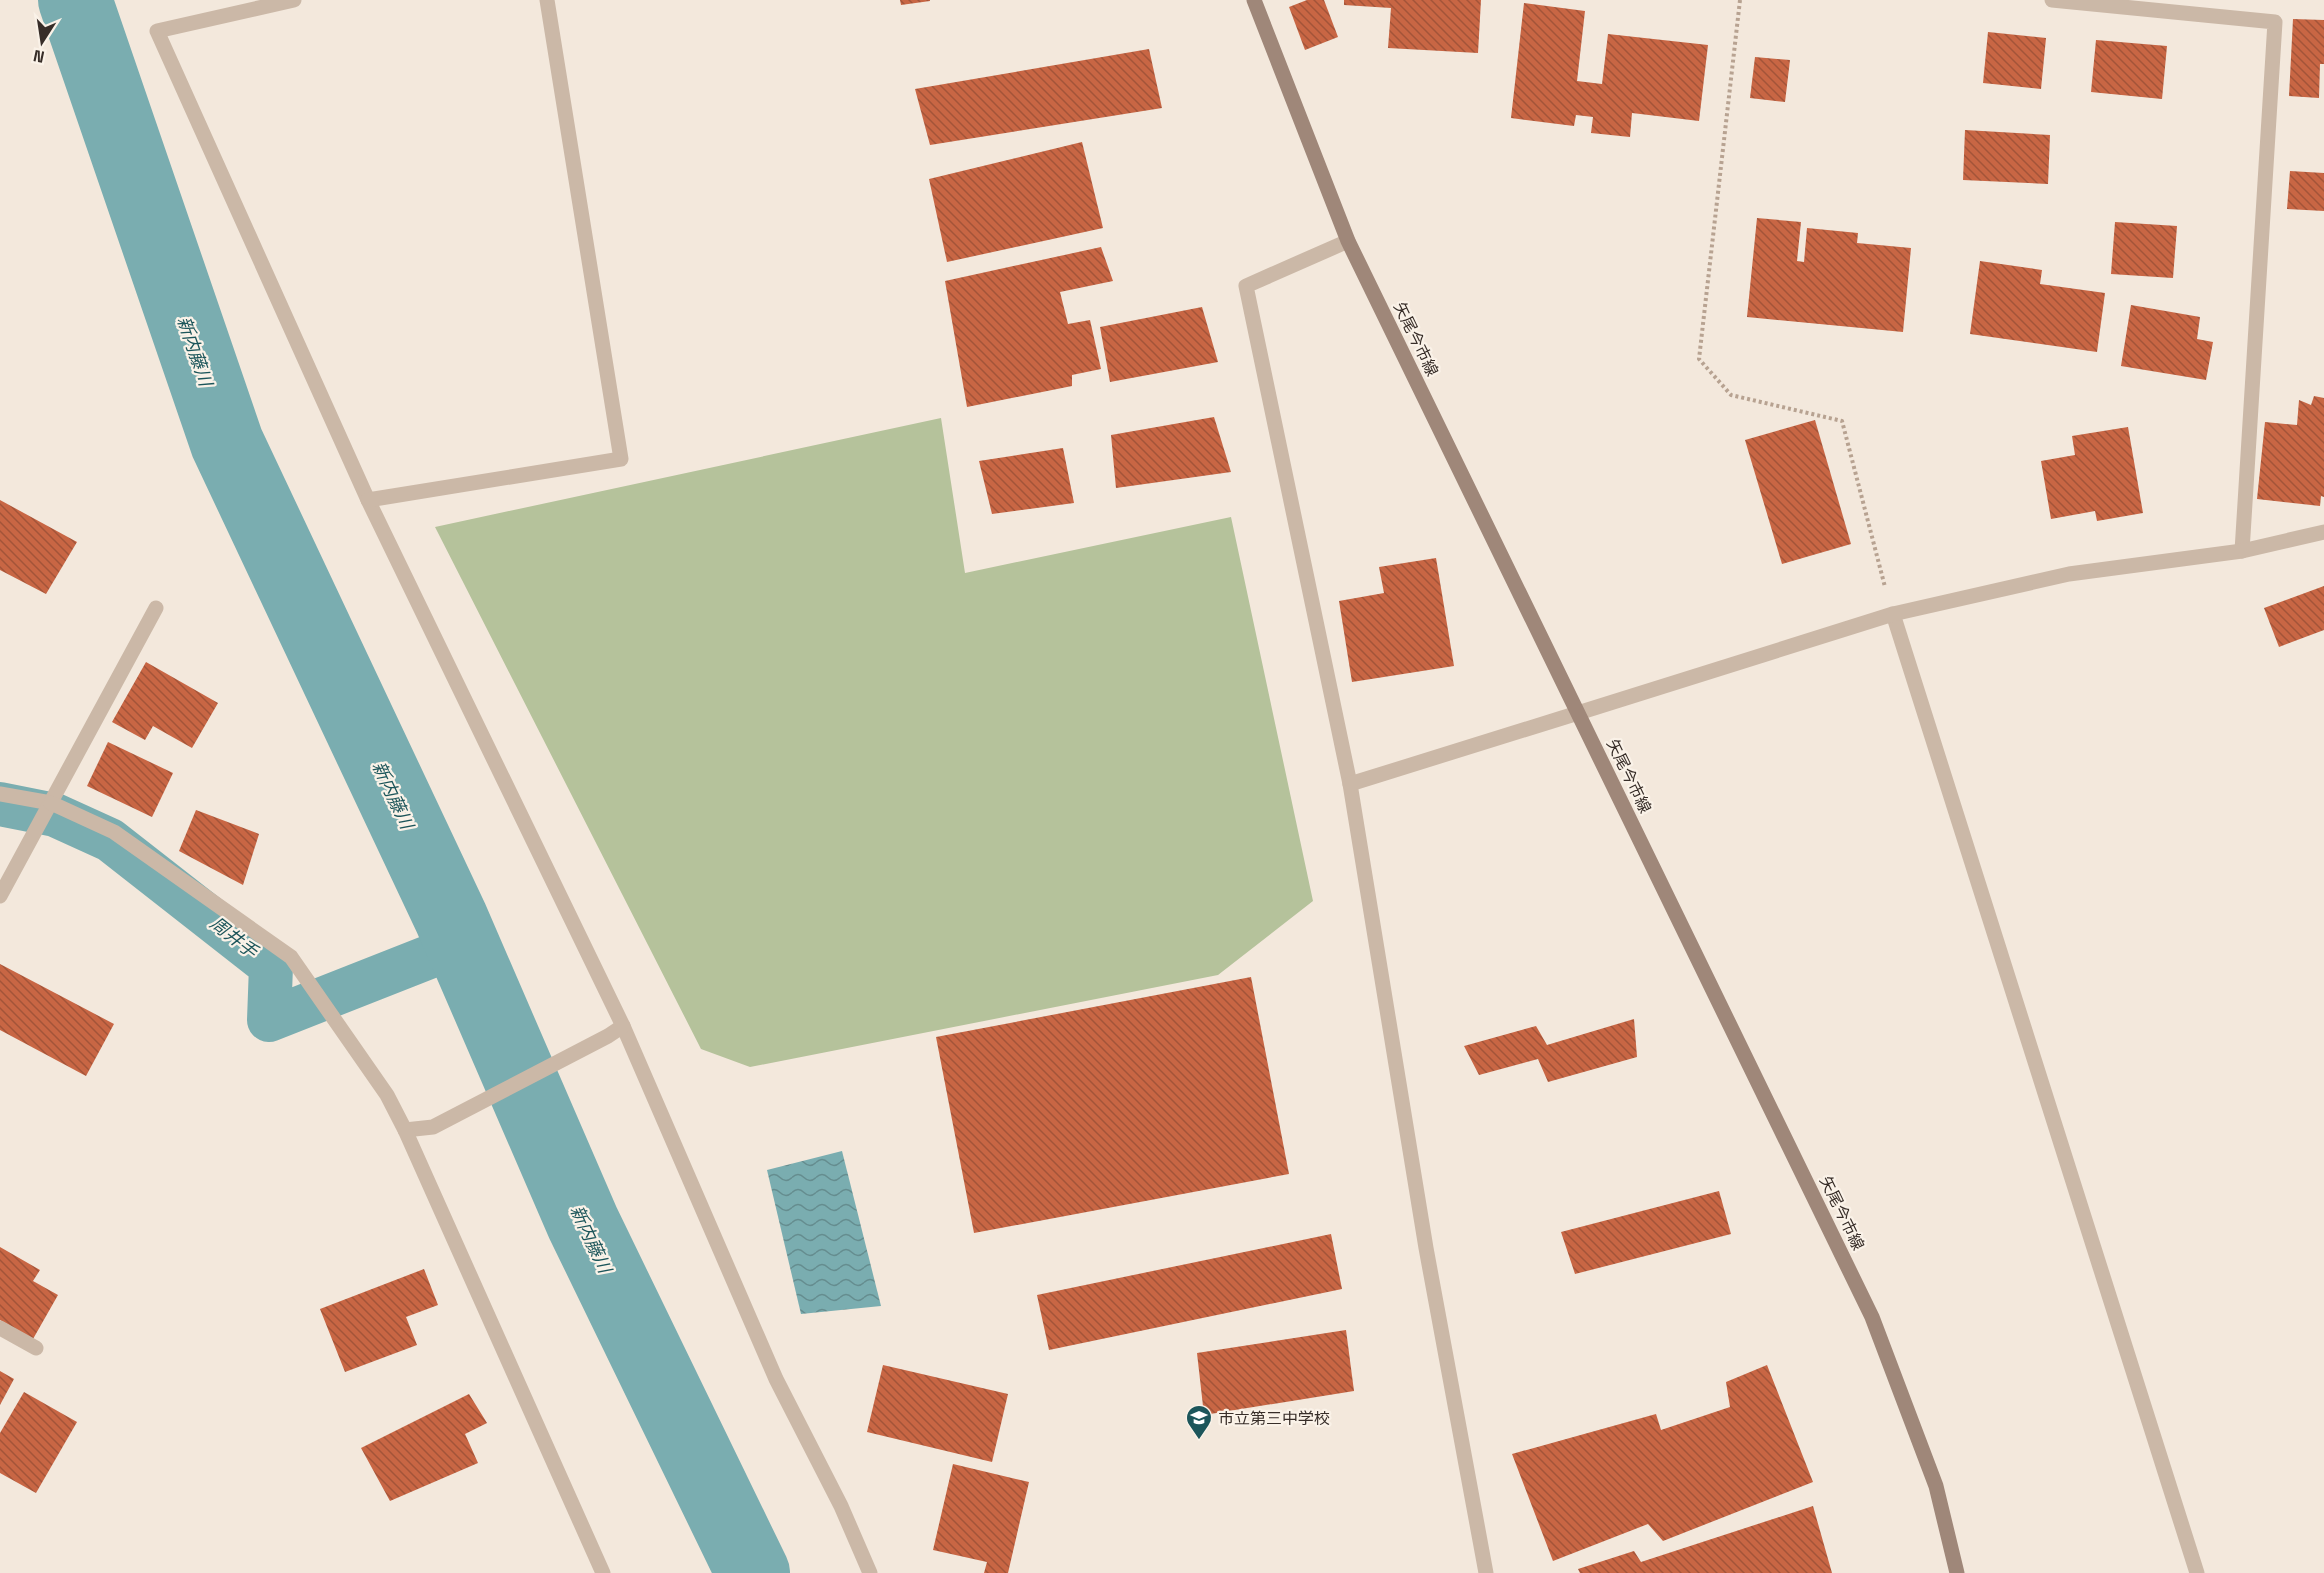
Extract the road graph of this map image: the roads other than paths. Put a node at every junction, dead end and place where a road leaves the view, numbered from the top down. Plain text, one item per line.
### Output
1 (294, 0) edge
2 (547, 0) edge
3 (1254, 0) edge
4 (2052, 0) edge
5 (1348, 241) junction
6 (368, 500) junction
7 (2324, 532) edge
8 (2242, 551) junction
9 (156, 608) dead end
10 (1893, 614) junction
11 (1578, 713) junction
12 (1350, 784) junction
13 (0, 794) edge
14 (51, 803) junction
15 (0, 896) edge
16 (623, 1026) junction
17 (405, 1130) junction
18 (0, 1328) edge
19 (36, 1348) dead end
20 (603, 1573) edge
21 (870, 1573) edge
22 (1486, 1573) edge
23 (1957, 1573) edge
24 (2197, 1573) edge

1 - 6 street
2 - 6 street
3 - 5 main road, 矢尾今市線
4 - 8 street
5 - 11 main road, 矢尾今市線
5 - 12 street
6 - 16 street
7 - 8 street
8 - 10 street
9 - 14 street
10 - 11 street
10 - 24 street
11 - 12 street
11 - 23 main road, 矢尾今市線
12 - 22 street
13 - 14 street
14 - 15 street
14 - 17 street
16 - 17 street
16 - 21 street
17 - 20 street
18 - 19 street

